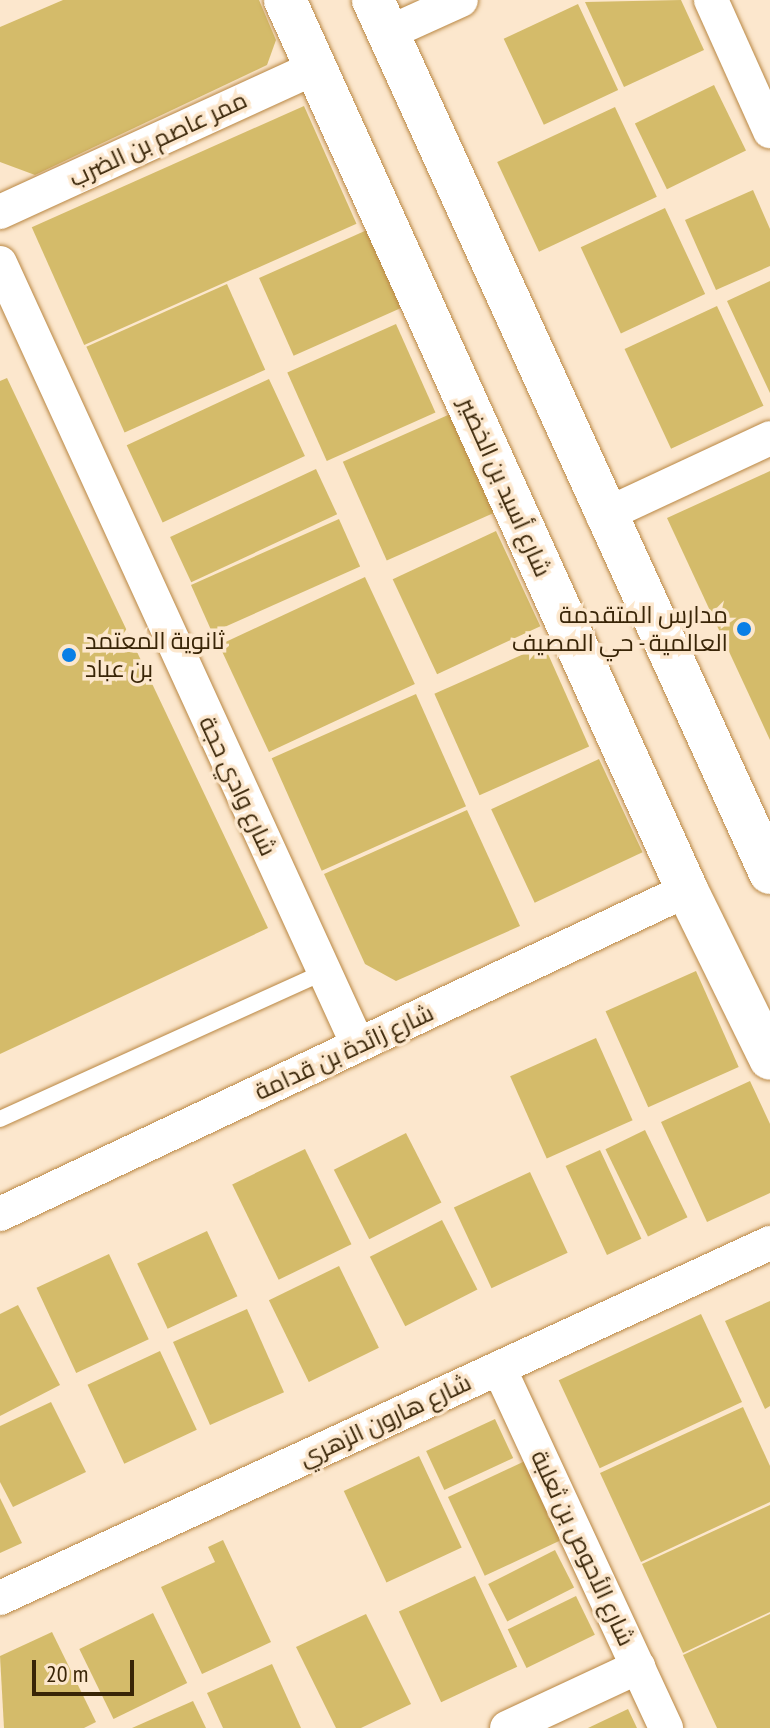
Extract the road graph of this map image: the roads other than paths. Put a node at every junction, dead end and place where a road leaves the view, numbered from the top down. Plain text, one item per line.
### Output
1 (285, 0) edge
2 (461, 0) edge
3 (711, 0) edge
4 (380, 16) edge
5 (316, 67) junction
6 (770, 131) edge
7 (0, 212) edge
8 (0, 263) edge
9 (12, 330) edge
10 (770, 438) edge
11 (603, 516) junction
12 (770, 873) edge
13 (687, 890) junction
14 (324, 972) junction
15 (358, 1045) junction
16 (770, 1059) edge
17 (0, 1119) edge
18 (0, 1214) edge
19 (770, 1243) edge
20 (499, 1368) junction
21 (0, 1598) edge
22 (638, 1667) junction
23 (507, 1728) edge
24 (666, 1728) edge

1 - 5 street, شارع أسيد بن الخضير
2 - 4 street
3 - 6 street
4 - 11 street
5 - 7 street, ممر عاصم بن الضرب
5 - 13 street, شارع أسيد بن الخضير
8 - 9 street, شارع وادي حجة
9 - 14 street, شارع وادي حجة
10 - 11 street
11 - 12 street
13 - 15 street, شارع زائدة بن قدامة
13 - 16 street, شارع أسيد بن الخضير
14 - 15 street, شارع وادي حجة
14 - 17 lane
15 - 18 street, شارع زائدة بن قدامة
19 - 20 street, شارع هارون الزهري
20 - 21 street, شارع هارون الزهري
20 - 22 street, شارع الأحوص بن ثعلبة
22 - 23 street
22 - 24 street, شارع الأحوص بن ثعلبة

